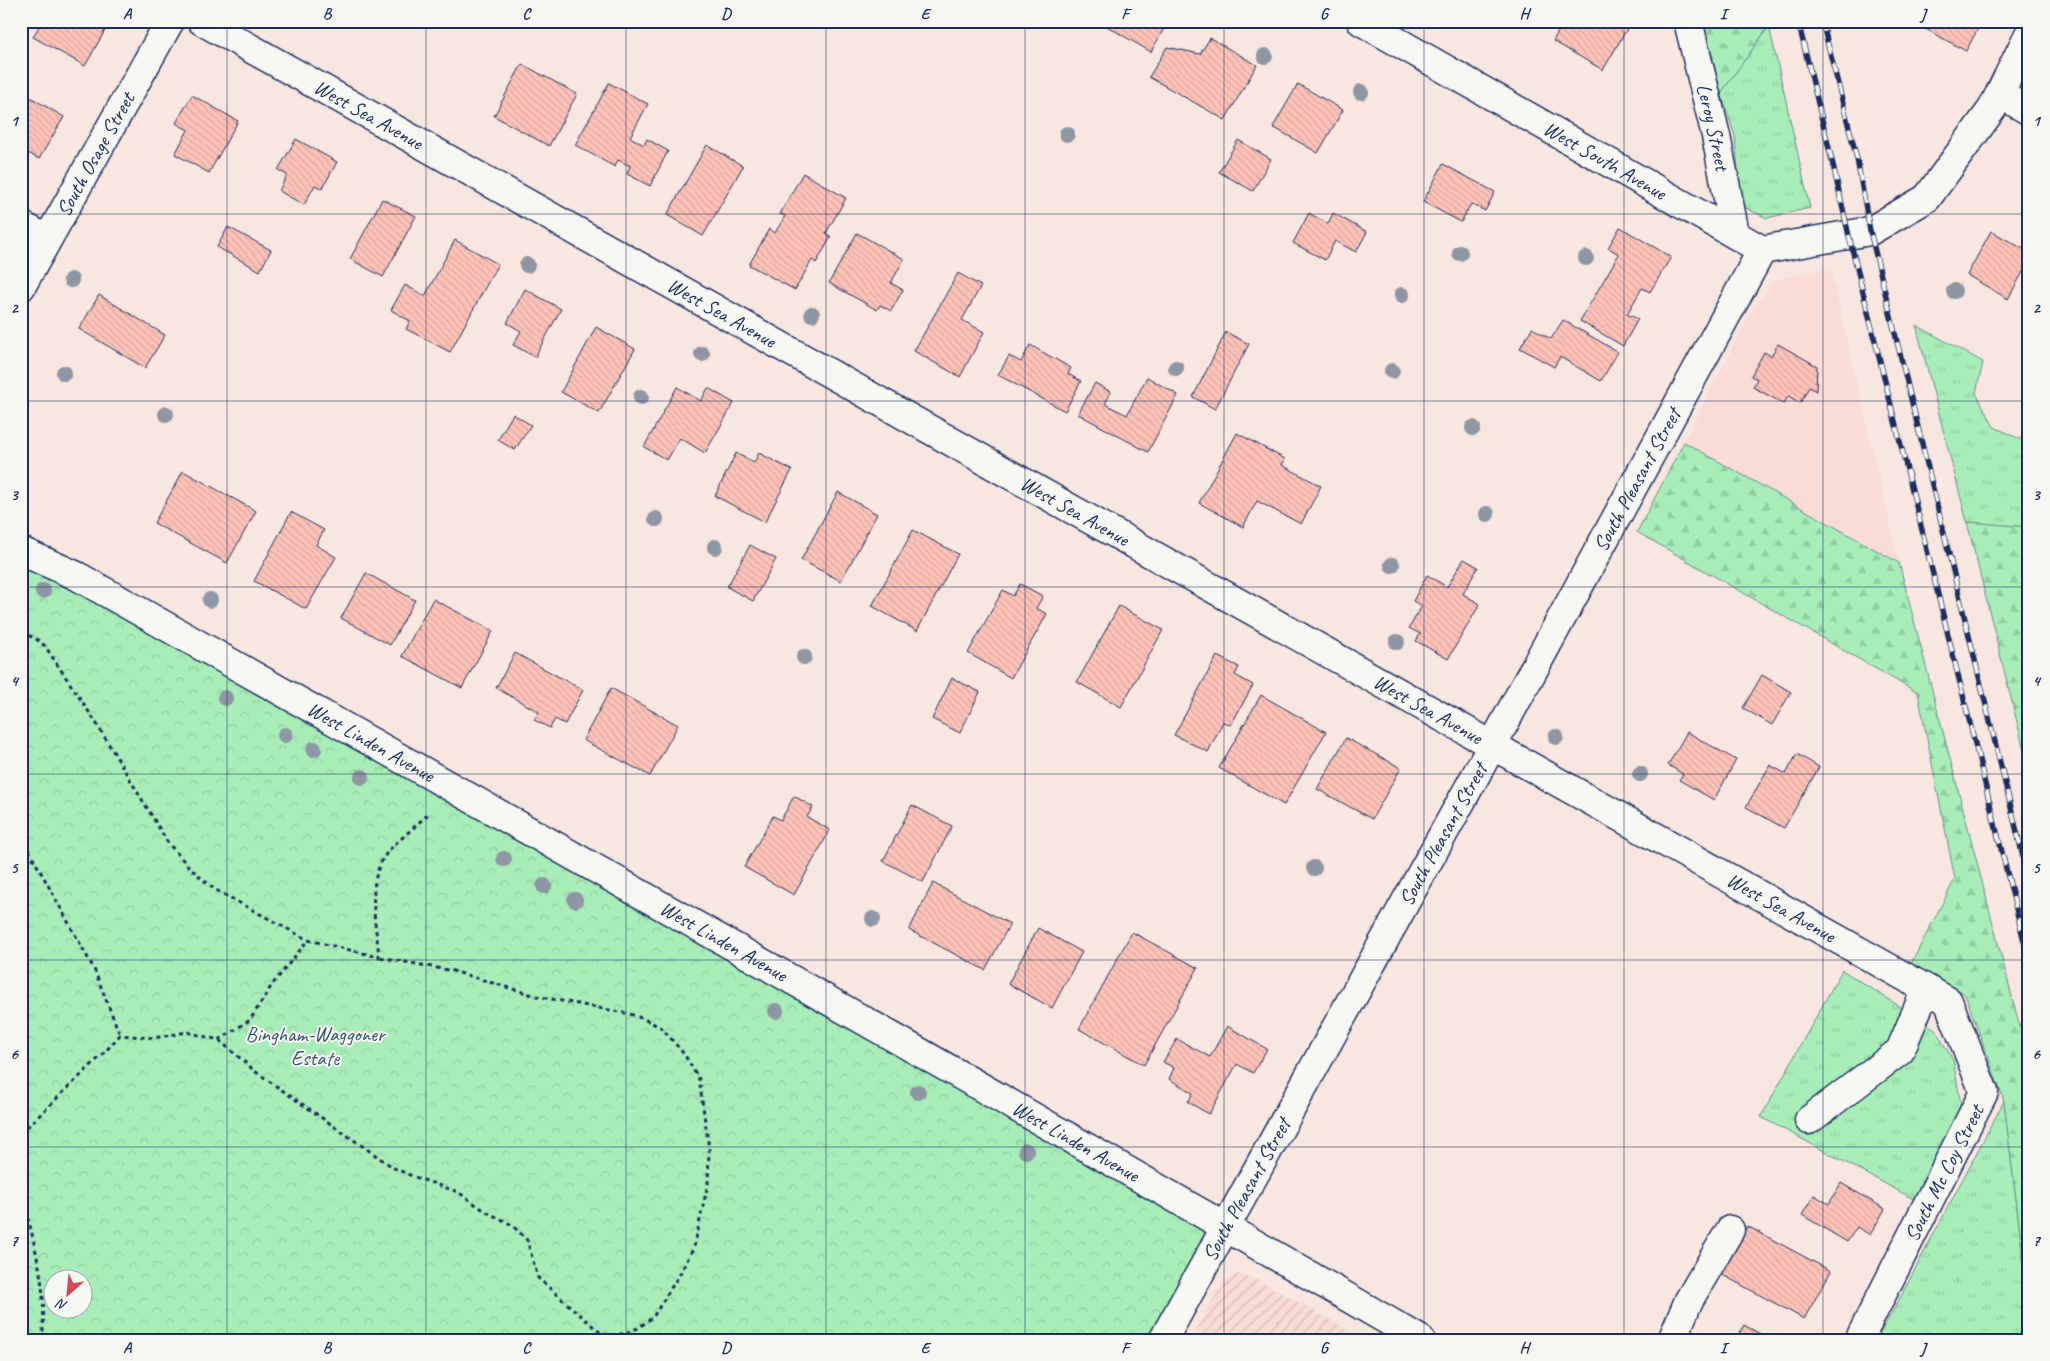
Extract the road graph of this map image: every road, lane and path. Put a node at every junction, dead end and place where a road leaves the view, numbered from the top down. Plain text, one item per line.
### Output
1 (170, 21) edge
2 (202, 21) edge
3 (1361, 21) edge
4 (1688, 21) edge
5 (2029, 34) edge
6 (2000, 94) junction
7 (2029, 111) edge
8 (21, 225) edge
9 (1735, 234) junction
10 (47, 239) junction
11 (1762, 250) junction
12 (21, 287) edge
13 (21, 551) edge
14 (21, 633) edge
15 (1493, 744) junction
16 (454, 789) junction
17 (21, 836) edge
18 (308, 940) junction
19 (379, 957) junction
20 (1937, 995) junction
21 (120, 1034) junction
22 (220, 1040) junction
23 (1809, 1120) dead end
24 (21, 1133) edge
25 (21, 1203) edge
26 (1226, 1227) junction
27 (1730, 1230) dead end
28 (42, 1340) edge
29 (1163, 1340) edge
30 (1420, 1340) edge
31 (1672, 1340) edge
32 (1859, 1340) edge

1 - 10 street, South Osage Street
2 - 15 street, West Sea Avenue
3 - 9 street, West South Avenue
4 - 9 street, Leroy Street
5 - 6 street
6 - 7 street
6 - 11 street
8 - 10 street
9 - 11 street, West South Avenue
10 - 12 street, South Osage Street
11 - 15 street, South Pleasant Street
13 - 16 street, West Linden Avenue
14 - 18 path
15 - 20 street, West Sea Avenue
15 - 26 street, South Pleasant Street
16 - 19 path
16 - 26 street, West Linden Avenue
17 - 21 path
18 - 19 path
18 - 22 path
19 - 22 path
20 - 23 street
20 - 32 street, South Mc Coy Street
21 - 22 path
21 - 24 path
25 - 28 path
26 - 29 street, South Pleasant Street
26 - 30 street, West Linden Avenue
27 - 31 street

